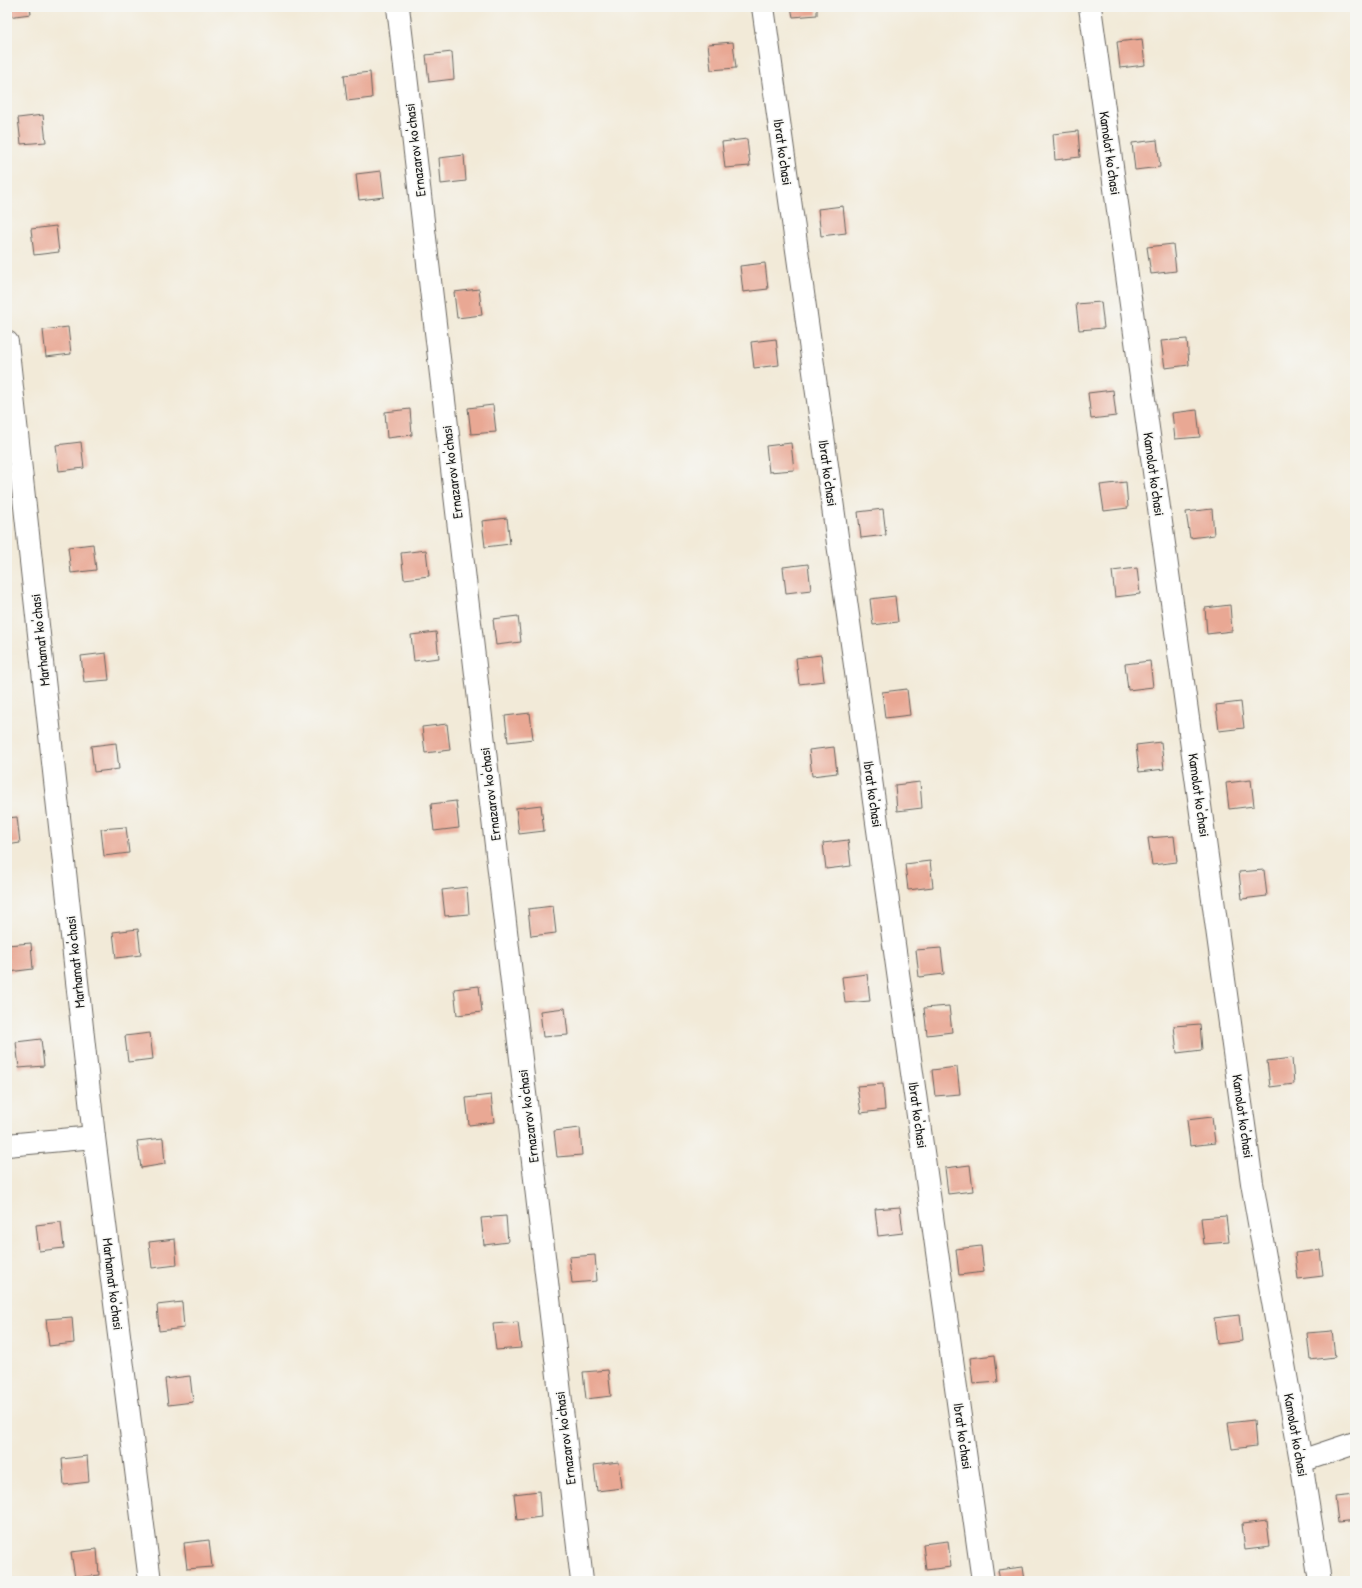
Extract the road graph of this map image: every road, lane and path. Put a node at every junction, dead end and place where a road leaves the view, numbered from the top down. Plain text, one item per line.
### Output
1 (398, 7) edge
2 (763, 7) edge
3 (1090, 7) edge
4 (7, 342) edge
5 (94, 1137) junction
6 (7, 1145) edge
7 (1355, 1443) edge
8 (1301, 1461) junction
9 (150, 1581) edge
10 (582, 1581) edge
11 (983, 1581) edge
12 (1320, 1581) edge

1 - 10 street, Ernazarov ko'chasi
2 - 11 street, Ibrat ko'chasi
3 - 8 street, Kamolot ko'chasi
4 - 5 street, Marhamat ko'chasi
5 - 6 street
5 - 9 street, Marhamat ko'chasi
7 - 8 street
8 - 12 street, Kamolot ko'chasi

